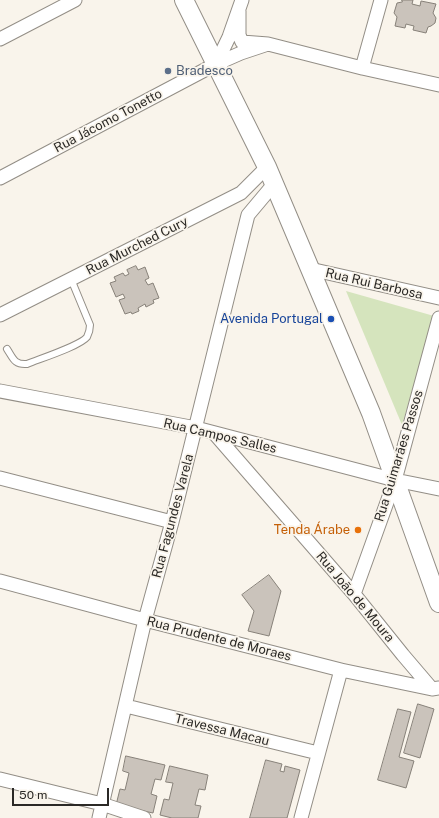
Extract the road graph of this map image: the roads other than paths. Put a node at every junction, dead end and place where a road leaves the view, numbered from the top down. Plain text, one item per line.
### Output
1 (75, 0) edge
2 (184, 0) edge
3 (381, 0) edge
4 (241, 6) edge
5 (0, 39) edge
6 (268, 44) junction
7 (216, 64) junction
8 (362, 68) junction
9 (439, 85) edge
10 (266, 167) junction
11 (0, 178) edge
12 (274, 184) junction
13 (241, 193) junction
14 (248, 215) junction
15 (310, 269) junction
16 (71, 279) junction
17 (439, 298) edge
18 (0, 315) edge
19 (439, 318) edge
20 (7, 348) dead end
21 (0, 391) edge
22 (196, 428) junction
23 (214, 433) junction
24 (0, 478) edge
25 (395, 480) junction
26 (439, 489) edge
27 (172, 522) junction
28 (0, 581) edge
29 (354, 594) junction
30 (439, 603) edge
31 (145, 620) junction
32 (341, 670) junction
33 (436, 688) edge
34 (126, 706) junction
35 (318, 754) junction
36 (0, 779) edge
37 (102, 804) junction
38 (99, 818) edge
39 (144, 818) edge
40 (301, 818) edge

1 - 5 street
2 - 7 main road
3 - 8 street
4 - 6 street
4 - 7 street
6 - 7 street, Rua Jácomo Tonetto
6 - 8 street
7 - 10 main road
7 - 11 street, Rua Jácomo Tonetto
8 - 9 street
10 - 12 main road
10 - 13 street, Rua Murched Cury
12 - 14 street, Rua Fagundes Varela
12 - 15 main road
13 - 14 street
13 - 16 street, Rua Murched Cury
14 - 22 street, Rua Fagundes Varela
15 - 17 street, Rua Rui Barbosa
15 - 25 main road
16 - 18 street, Rua Murched Cury
16 - 20 lane
19 - 25 street, Rua Guimarães Passos
21 - 22 street, Rua Campos Salles
22 - 23 street, Rua Campos Salles
22 - 27 street, Rua Fagundes Varela
23 - 25 street, Rua Campos Salles
23 - 29 street, Rua João de Moura
24 - 27 street
25 - 26 street, Rua Campos Salles
25 - 29 street, Rua Guimarães Passos
25 - 30 main road
27 - 31 street, Rua Fagundes Varela
28 - 31 street, Rua Prudente de Moraes
29 - 33 street, Rua João de Moura
31 - 32 street, Rua Prudente de Moraes
31 - 34 street, Rua Fagundes Varela
32 - 33 street, Rua Prudente de Moraes
32 - 35 street
34 - 35 street, Travessa Macau
34 - 37 street, Rua Fagundes Varela
35 - 40 street
36 - 37 street
37 - 38 street, Rua Fagundes Varela
37 - 39 street

